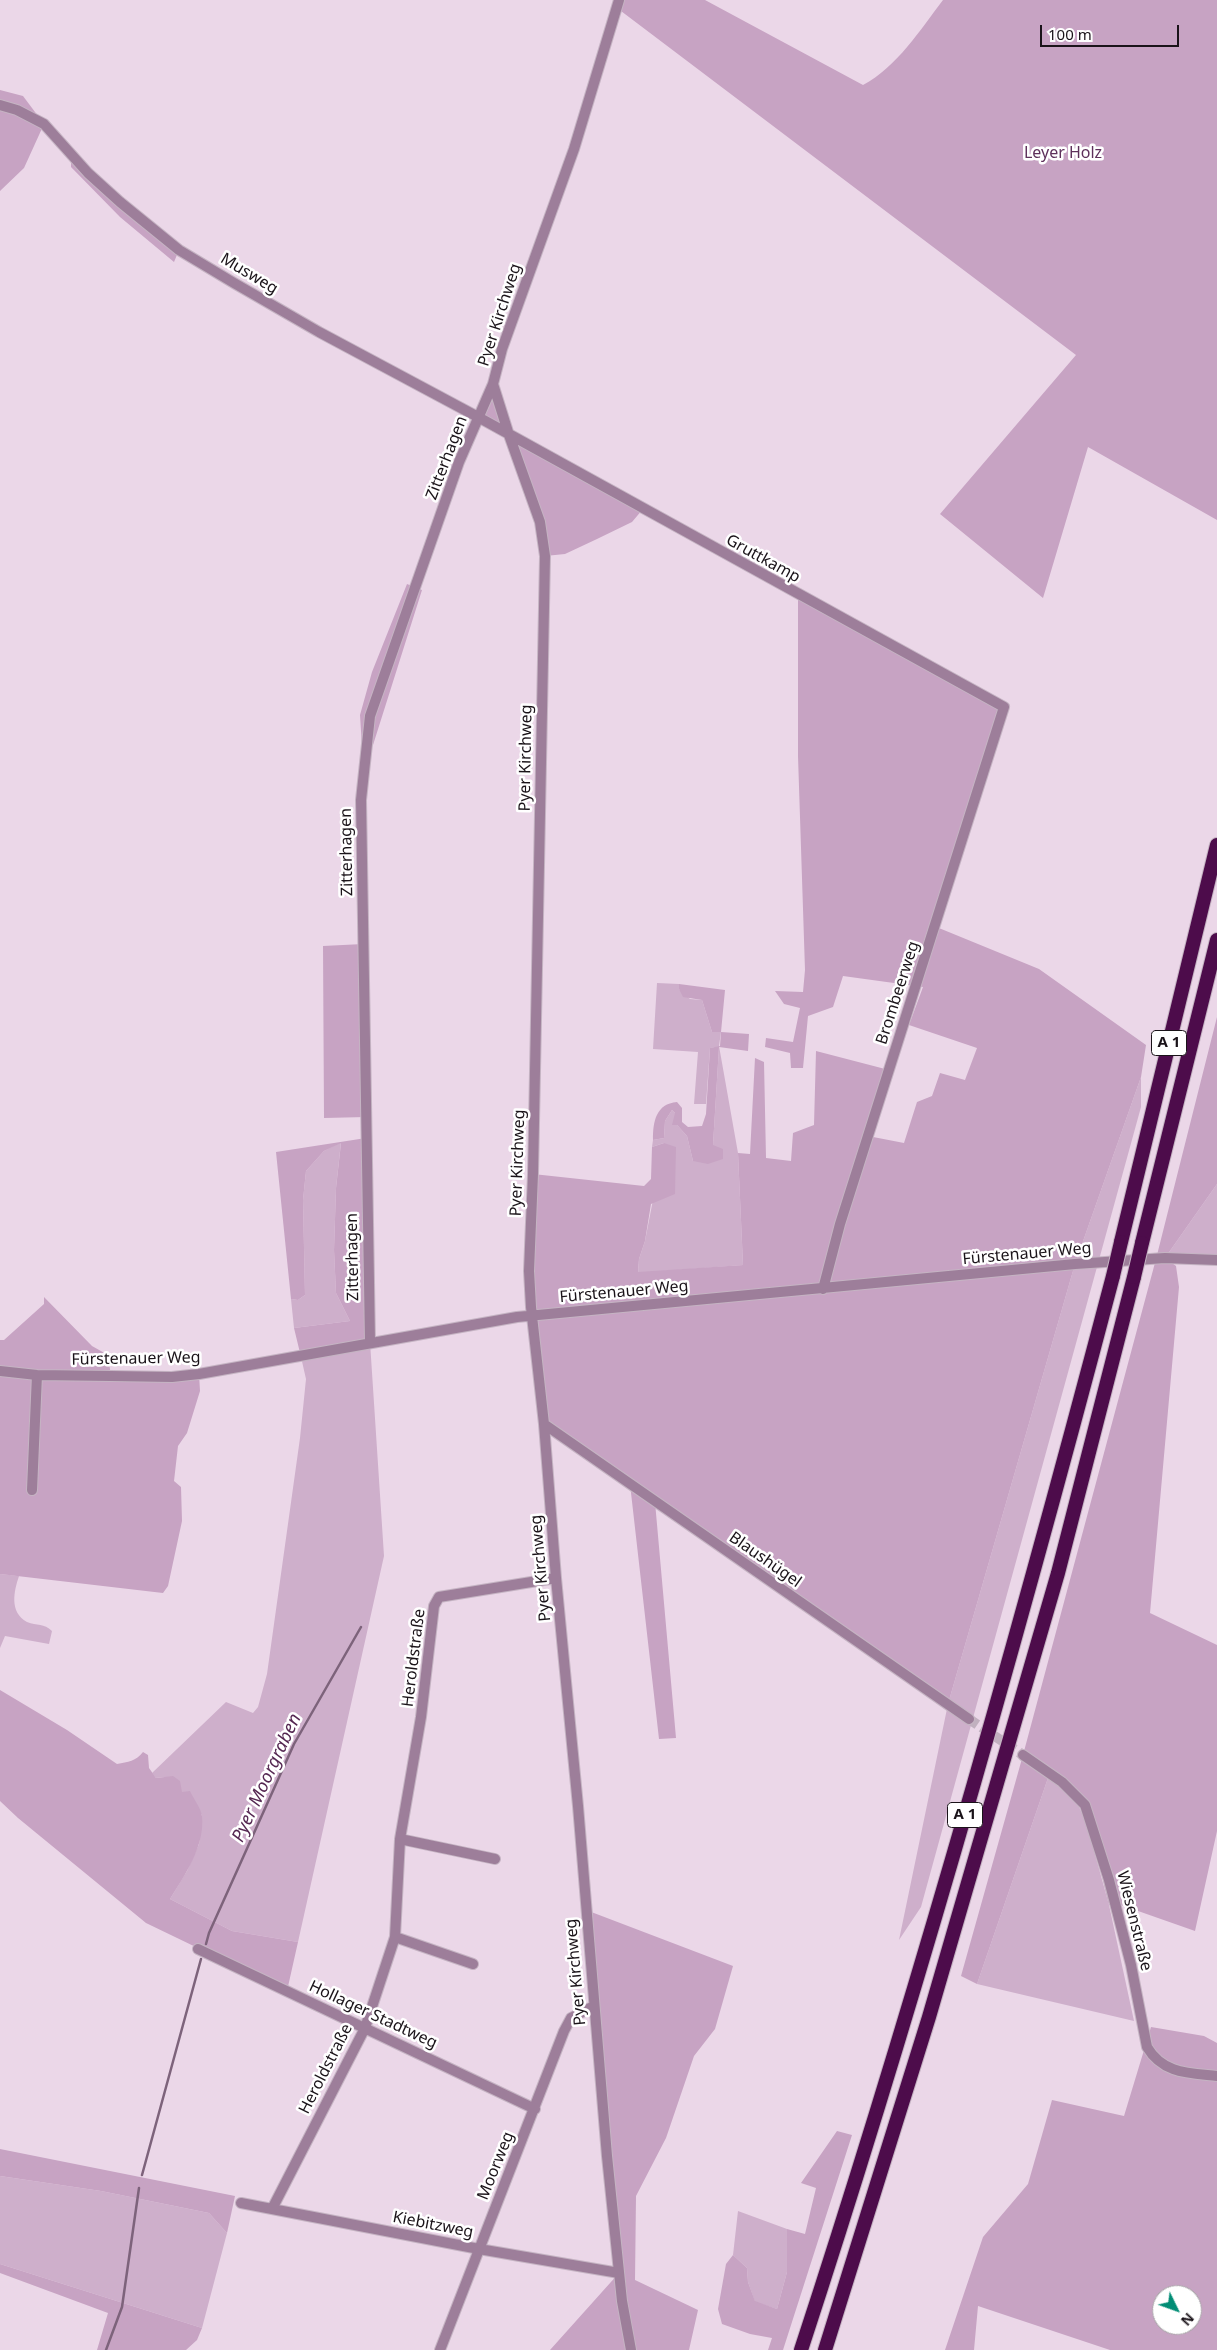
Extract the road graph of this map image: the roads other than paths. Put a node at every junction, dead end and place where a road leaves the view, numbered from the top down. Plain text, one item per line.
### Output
1 (619, 0) edge
2 (0, 105) edge
3 (493, 384) junction
4 (478, 417) junction
5 (509, 435) junction
6 (1004, 707) joint
7 (1217, 845) edge
8 (1217, 940) edge
9 (1217, 1260) edge
10 (824, 1289) junction
11 (532, 1315) junction
12 (370, 1342) junction
13 (0, 1371) edge
14 (37, 1375) junction
15 (544, 1424) junction
16 (32, 1490) dead end
17 (556, 1578) junction
18 (970, 1719) tunnel mouth
19 (1023, 1755) tunnel mouth
20 (400, 1840) junction
21 (495, 1859) dead end
22 (395, 1937) junction
23 (198, 1949) dead end
24 (474, 1964) dead end
25 (594, 2006) junction
26 (365, 2028) junction
27 (1217, 2076) edge
28 (535, 2109) junction
29 (242, 2203) dead end
30 (272, 2209) junction
31 (479, 2249) junction
32 (619, 2273) junction
33 (440, 2350) edge
34 (631, 2350) edge
35 (801, 2350) edge
36 (824, 2350) edge

1 - 3 street, Pyer Kirchweg
2 - 4 street, Musweg
3 - 4 street, Zitterhagen
3 - 5 street, Pyer Kirchweg
4 - 5 street, Musweg
4 - 12 street, Zitterhagen
5 - 6 street, Gruttkamp
5 - 11 street, Pyer Kirchweg
6 - 10 street, Brombeerweg
7 - 35 highway, A 1, bridge
8 - 36 highway, A 1, bridge
9 - 10 street, Fürstenauer Weg
10 - 11 street, Fürstenauer Weg
11 - 12 street, Fürstenauer Weg
11 - 15 street, Pyer Kirchweg
12 - 14 street, Fürstenauer Weg
13 - 14 street, Fürstenauer Weg
14 - 16 street
15 - 17 street, Pyer Kirchweg
15 - 18 street, Blaushügel
17 - 20 street, Heroldstraße
17 - 25 street, Pyer Kirchweg
19 - 27 street, Wiesenstraße
20 - 21 street
20 - 22 street, Heroldstraße
22 - 24 street
22 - 26 street, Heroldstraße
23 - 26 street, Hollager Stadtweg
25 - 28 street, Moorweg
25 - 32 street, Pyer Kirchweg
26 - 28 street, Hollager Stadtweg
26 - 30 street, Heroldstraße
28 - 31 street, Moorweg
29 - 30 street, Kiebitzweg
30 - 31 street, Kiebitzweg
31 - 32 street, Kiebitzweg
31 - 33 street, Moorweg
32 - 34 street, Pyer Kirchweg

